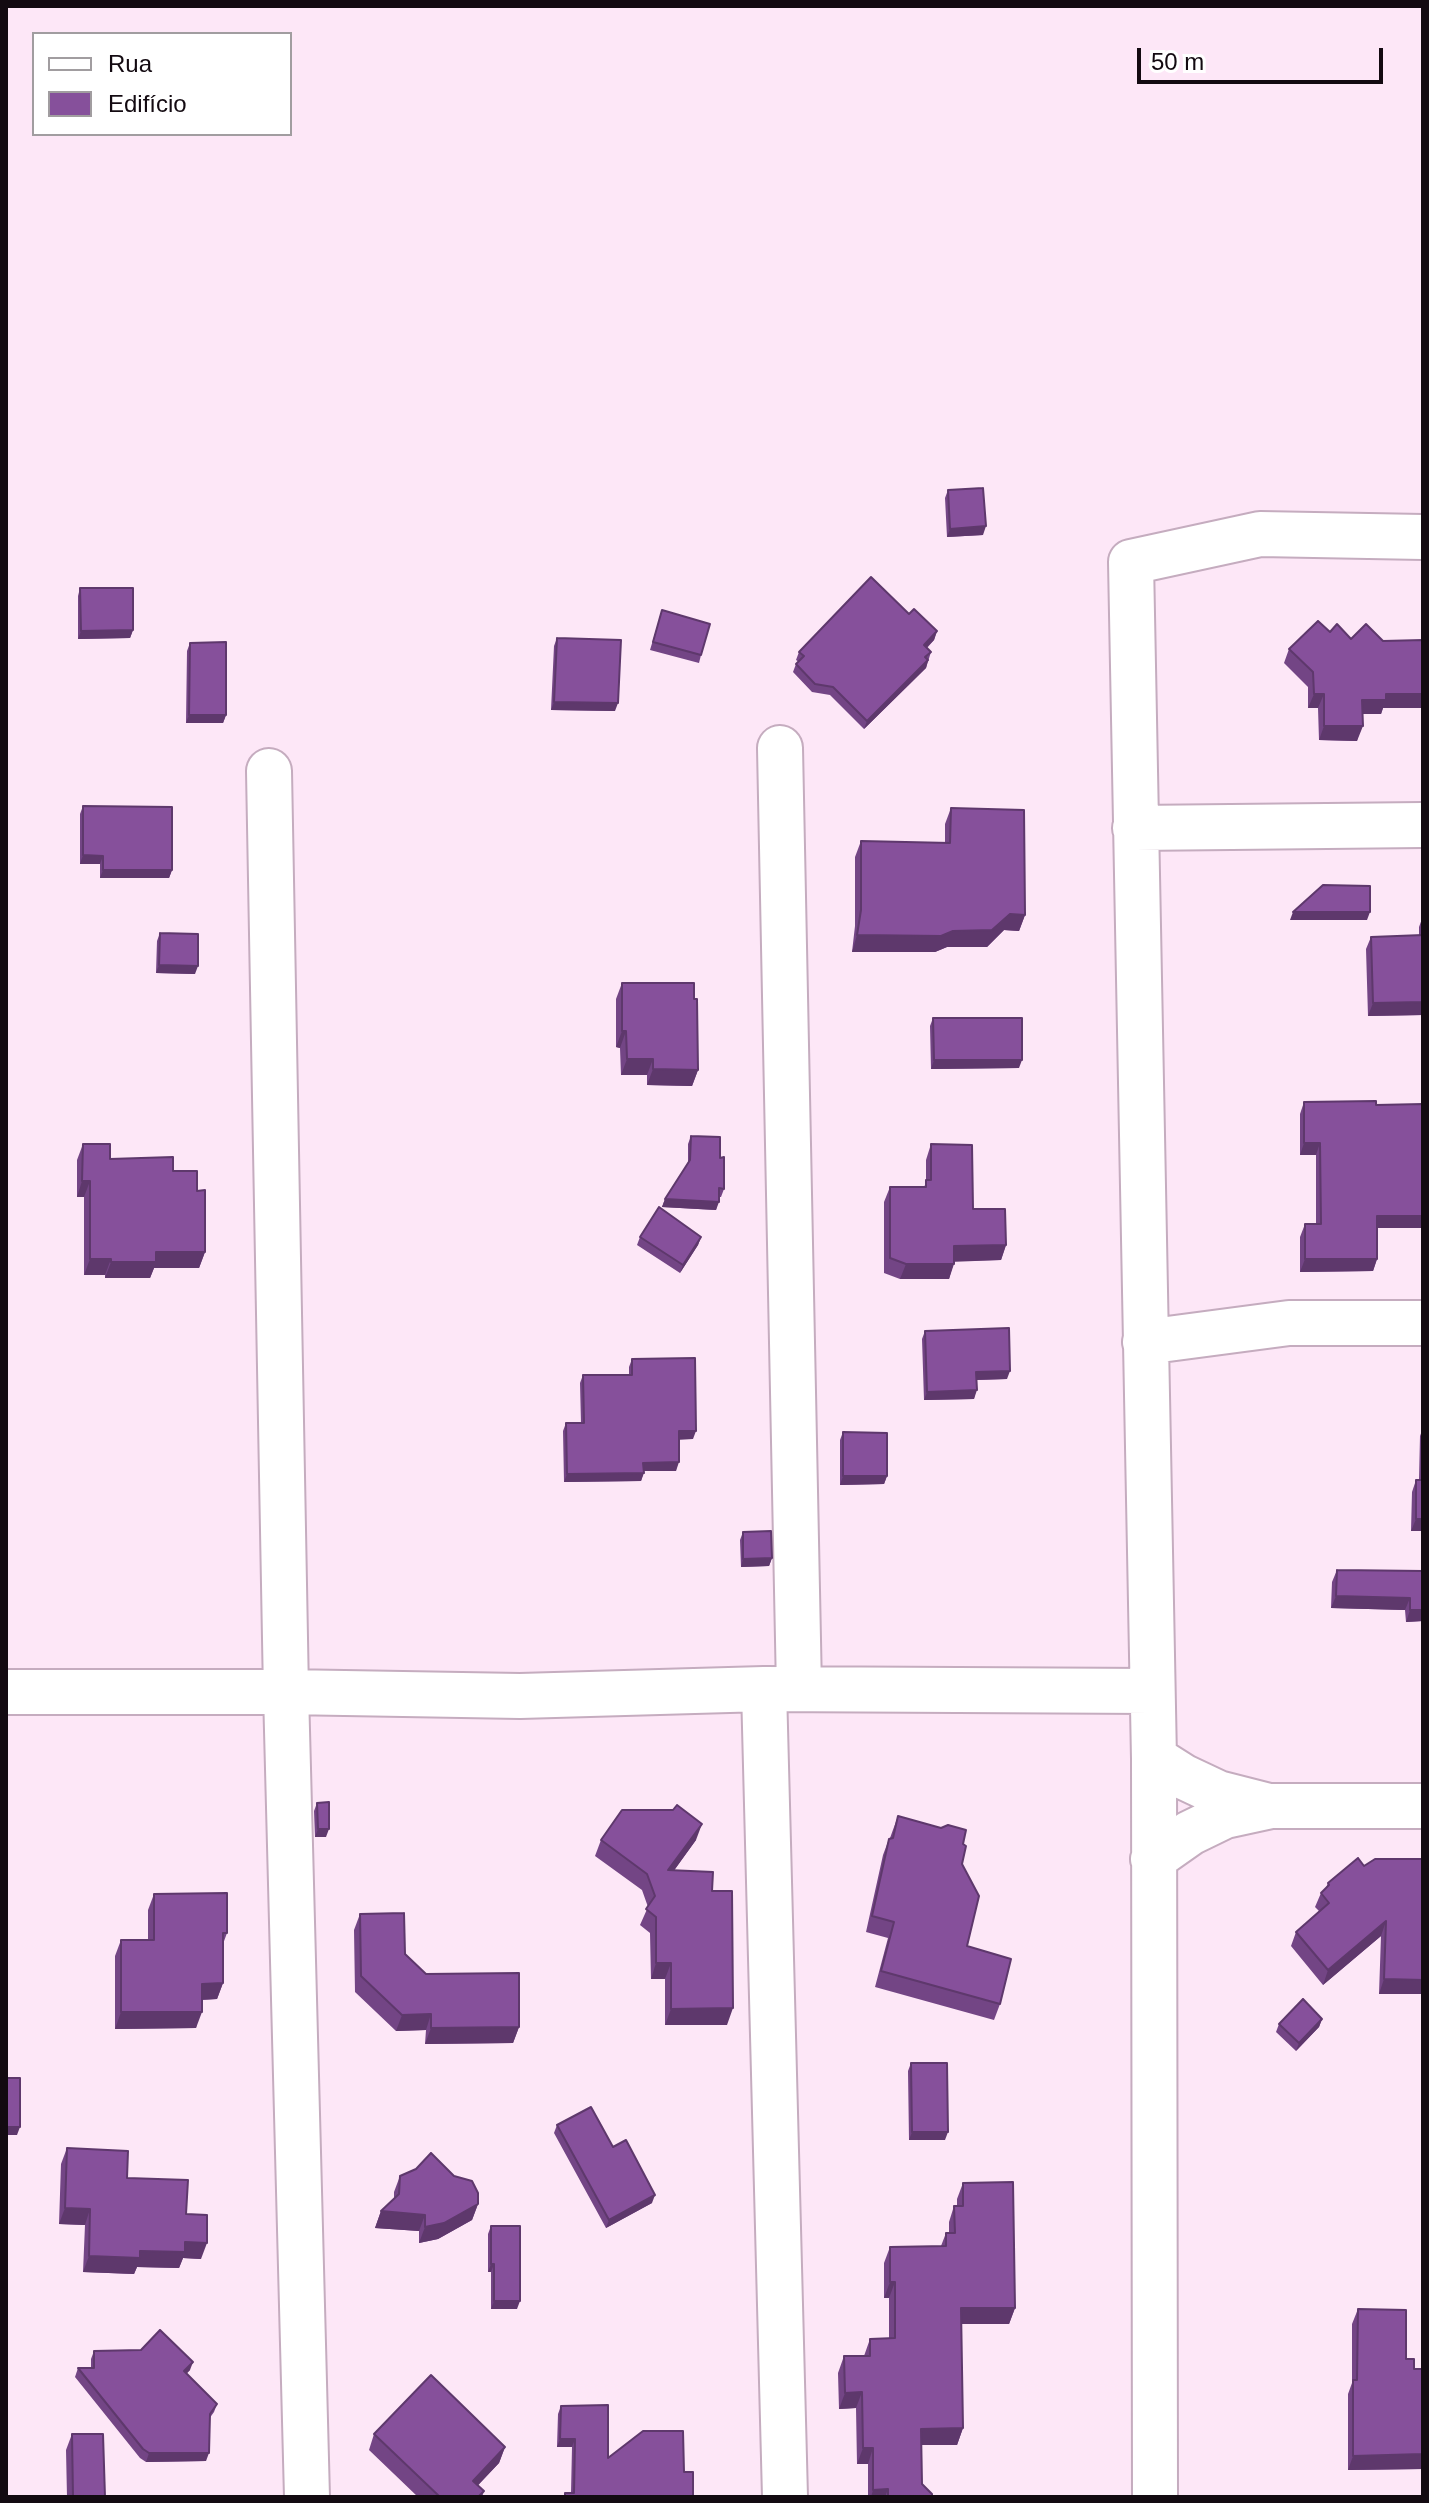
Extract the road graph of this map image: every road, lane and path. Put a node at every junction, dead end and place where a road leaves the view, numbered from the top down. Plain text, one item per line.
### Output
1 (1423, 537) edge
2 (780, 748) dead end
3 (269, 771) dead end
4 (1423, 825) edge
5 (1135, 828) junction
6 (1423, 1323) edge
7 (1145, 1342) junction
8 (782, 1689) junction
9 (1151, 1691) junction
10 (6, 1692) edge
11 (286, 1692) junction
12 (1154, 1758) junction
13 (1271, 1806) junction
14 (1423, 1806) edge
15 (1153, 1859) junction
16 (307, 2497) edge
17 (785, 2497) edge
18 (1155, 2497) edge

1 - 5 street
2 - 8 street
3 - 11 street
4 - 5 street
5 - 7 street
6 - 7 street
7 - 9 street
8 - 9 street
8 - 11 street
8 - 17 street
9 - 12 street
10 - 11 street
11 - 16 street
12 - 13 street
12 - 15 street
13 - 14 street
13 - 15 street
15 - 18 street

